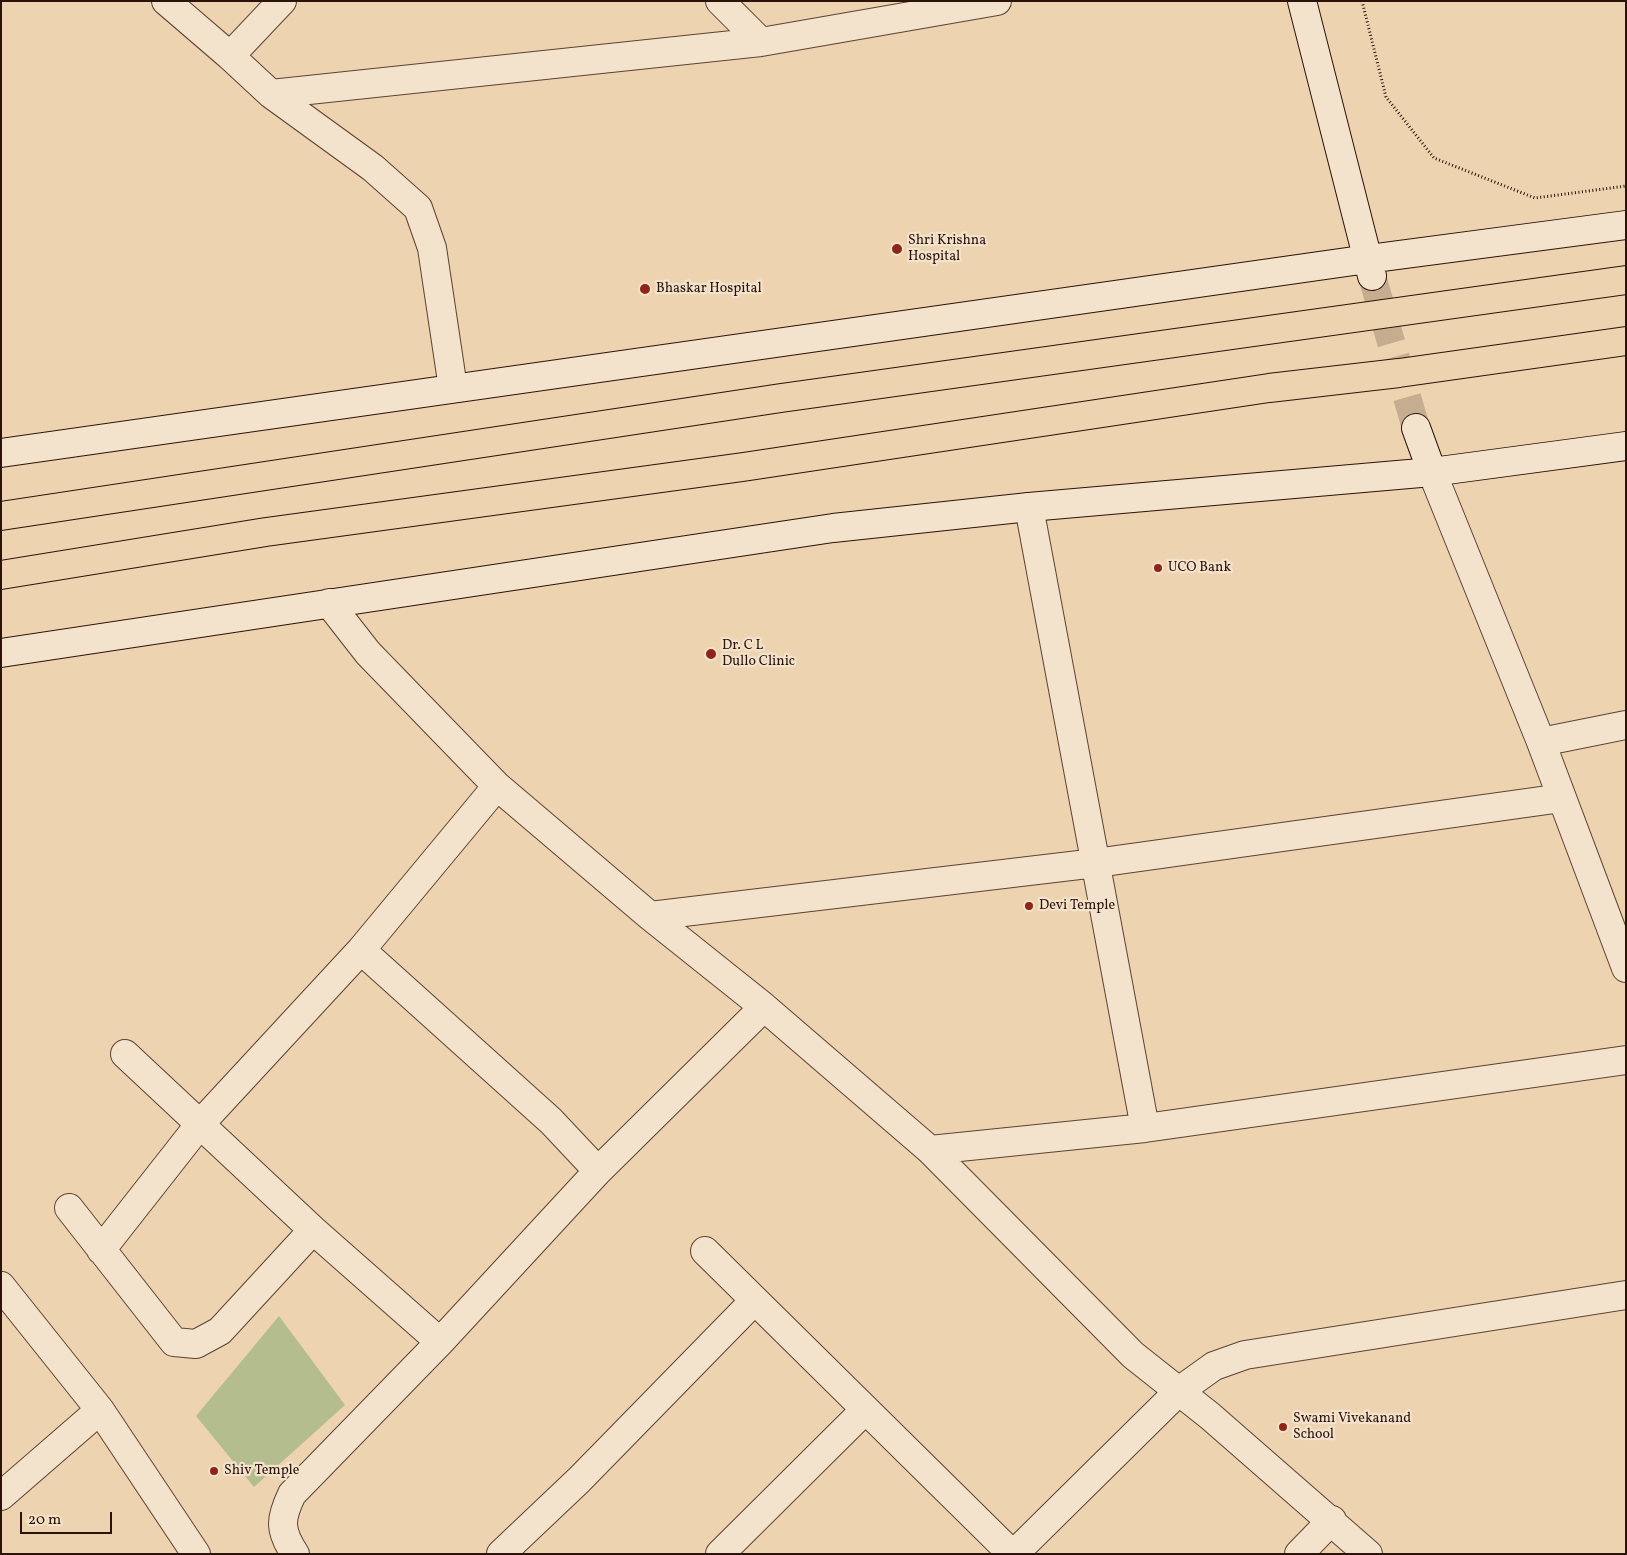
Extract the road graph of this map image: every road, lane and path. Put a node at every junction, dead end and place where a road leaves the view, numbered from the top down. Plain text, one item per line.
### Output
1 (166, 1) edge
2 (282, 1) edge
3 (720, 1) edge
4 (997, 1) edge
5 (1302, 1) edge
6 (1362, 1) edge
7 (943, 6) edge
8 (760, 42) junction
9 (230, 56) junction
10 (271, 94) junction
11 (1626, 186) edge
12 (1626, 225) edge
13 (1370, 267) junction
14 (1626, 280) edge
15 (1626, 341) edge
16 (453, 388) junction
17 (1416, 428) tunnel mouth
18 (1626, 446) edge
19 (1, 453) edge
20 (1432, 472) junction
21 (1029, 506) junction
22 (1, 516) edge
23 (1, 575) edge
24 (329, 603) junction
25 (1, 653) edge
26 (1626, 726) edge
27 (1541, 742) junction
28 (497, 786) junction
29 (1562, 798) junction
30 (1096, 864) junction
31 (650, 916) junction
32 (361, 950) junction
33 (1626, 968) edge
34 (764, 1007) junction
35 (125, 1054) dead end
36 (1626, 1060) edge
37 (200, 1124) junction
38 (1145, 1128) junction
39 (930, 1150) junction
40 (598, 1171) junction
41 (69, 1208) dead end
42 (313, 1230) junction
43 (101, 1250) junction
44 (705, 1251) dead end
45 (1, 1286) edge
46 (1626, 1295) edge
47 (754, 1301) junction
48 (440, 1342) junction
49 (1179, 1391) junction
50 (100, 1410) junction
51 (865, 1410) junction
52 (1, 1496) edge
53 (1332, 1520) junction
54 (196, 1554) edge
55 (295, 1554) edge
56 (501, 1554) edge
57 (720, 1554) edge
58 (1013, 1554) edge
59 (1299, 1554) edge
60 (1368, 1554) edge

1 - 9 street
2 - 9 street
3 - 8 street
4 - 7 street
5 - 13 street
6 - 11 path
7 - 8 street
8 - 10 street
9 - 10 street
10 - 16 street
12 - 13 street
13 - 16 street
14 - 22 highway
15 - 23 highway
16 - 19 street
17 - 20 street
18 - 20 street
20 - 21 street
20 - 27 street
21 - 24 street
21 - 30 street
24 - 25 street
24 - 28 street
26 - 27 street
27 - 29 street
28 - 31 street
28 - 32 street
29 - 30 street
29 - 33 street
30 - 31 street
30 - 38 street
31 - 34 street
32 - 37 street
32 - 40 street
34 - 39 street
34 - 40 street
35 - 37 street
36 - 38 street
37 - 42 street
37 - 43 street
38 - 39 street
39 - 49 street
40 - 48 street
41 - 43 street
42 - 43 street
42 - 48 street
44 - 47 street
45 - 50 street
46 - 49 street
47 - 51 street
47 - 56 street
48 - 55 street
49 - 53 street
49 - 58 street
50 - 52 street
50 - 54 street
51 - 57 street
51 - 58 street
53 - 59 street
53 - 60 street

